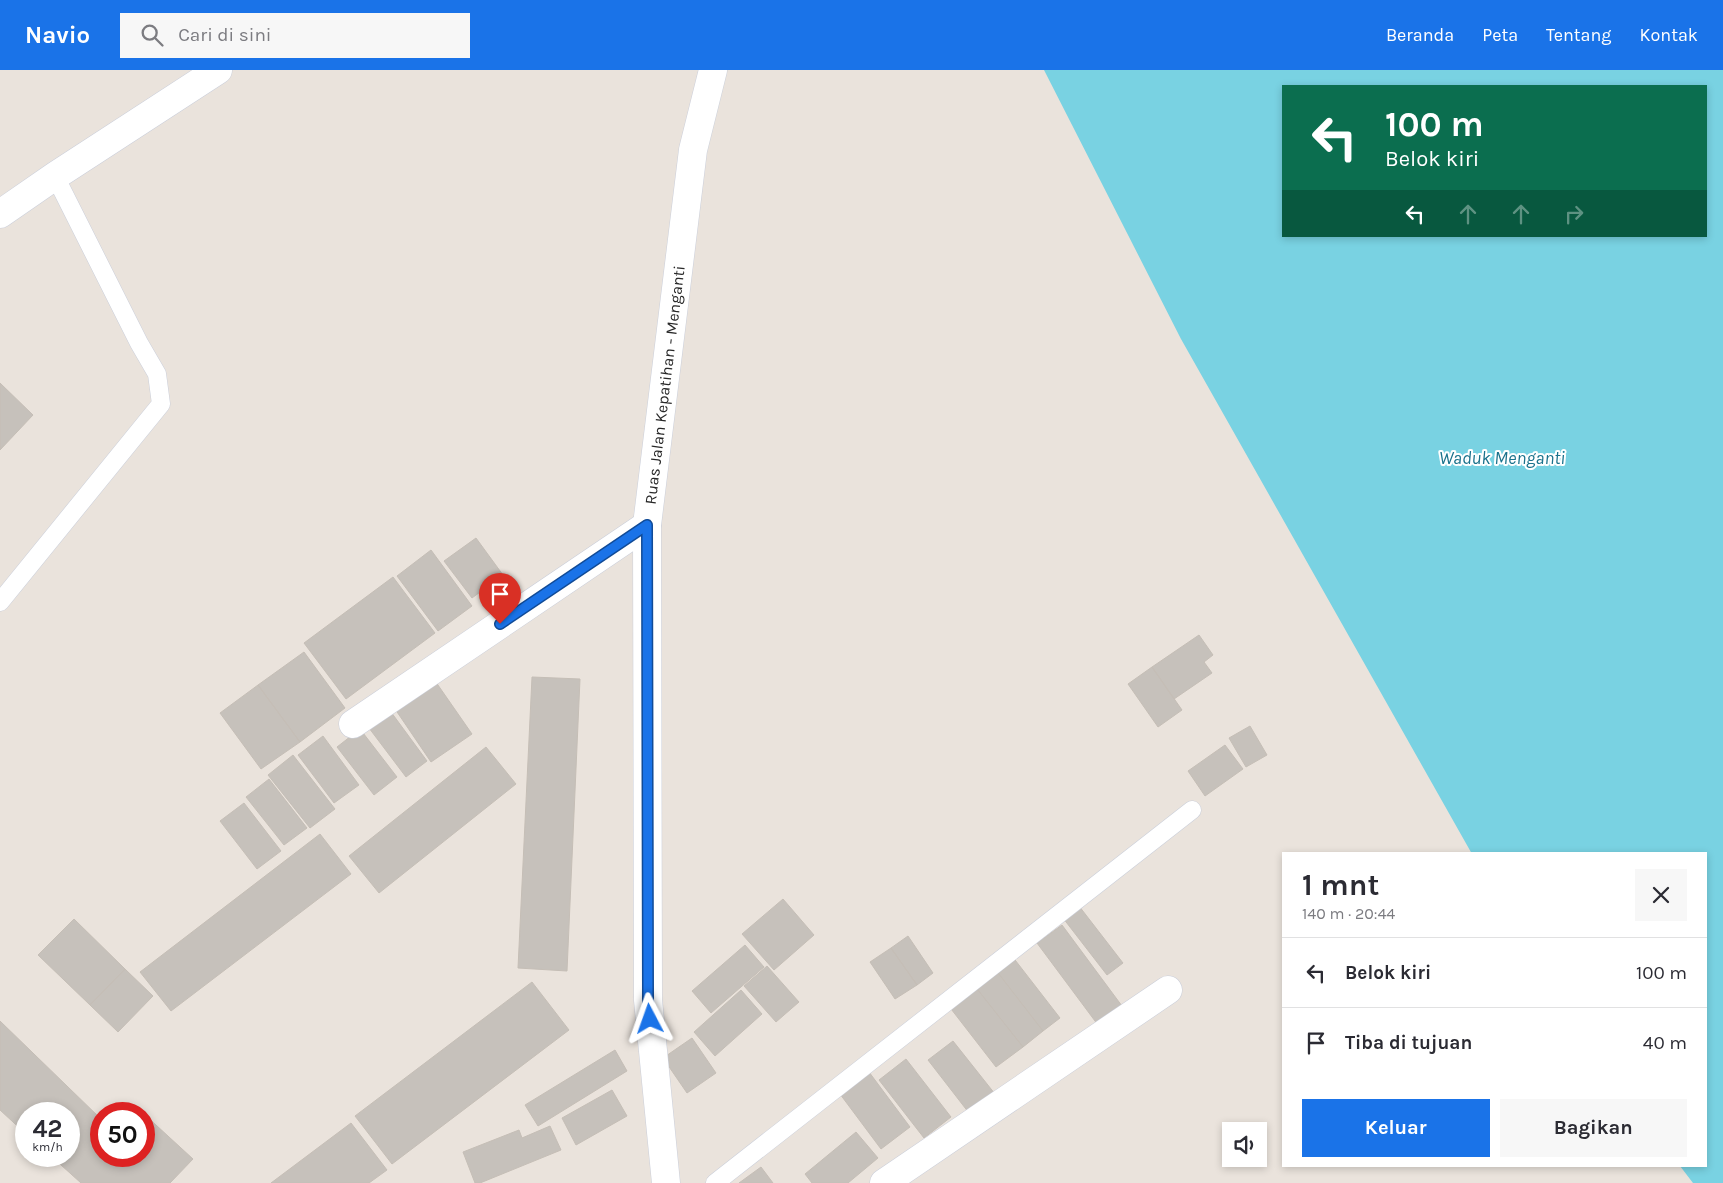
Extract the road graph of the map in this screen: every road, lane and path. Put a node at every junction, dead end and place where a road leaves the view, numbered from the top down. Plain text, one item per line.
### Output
1 (218, 70) edge
2 (713, 70) edge
3 (55, 176) junction
4 (0, 214) edge
5 (647, 525) junction
6 (0, 602) edge
7 (353, 724) dead end
8 (1192, 810) dead end
9 (1168, 990) dead end
10 (666, 1183) edge
11 (716, 1183) edge
12 (884, 1183) edge

1 - 3 main road
2 - 5 main road, Ruas Jalan Kepatihan - Menganti
3 - 4 main road
3 - 6 lane
5 - 7 main road
5 - 10 main road, Ruas Jalan Kepatihan - Menganti
8 - 11 lane
9 - 12 main road

